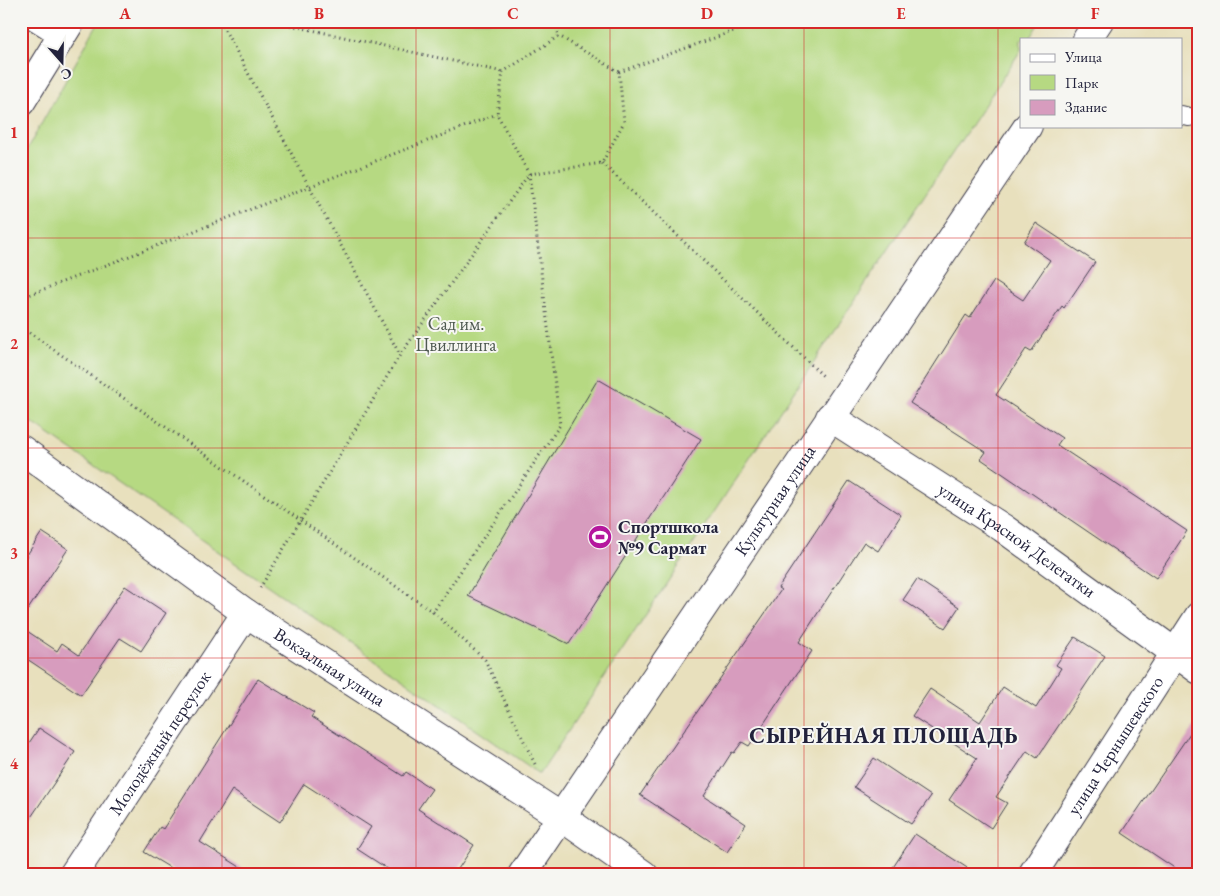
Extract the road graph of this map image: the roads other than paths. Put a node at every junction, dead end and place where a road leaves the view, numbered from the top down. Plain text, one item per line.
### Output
1 (34, 21) edge
2 (1099, 21) edge
3 (66, 30) edge
4 (1088, 38) edge
5 (21, 102) edge
6 (1027, 128) edge
7 (830, 417) junction
8 (21, 449) edge
9 (246, 613) junction
10 (1199, 616) edge
11 (1176, 655) junction
12 (1199, 670) edge
13 (560, 816) junction
14 (73, 875) edge
15 (522, 875) edge
16 (644, 875) edge
17 (1032, 875) edge

1 - 3 lane
2 - 4 street
3 - 5 street
6 - 7 street, Культурная улица
7 - 11 street, улица Красной Делегатки
7 - 13 street, Культурная улица
8 - 9 street, Вокзальная улица
9 - 13 street, Вокзальная улица
9 - 14 street, Молодёжный переулок
10 - 11 street, улица Чернышевского
11 - 12 street, улица Красной Делегатки
11 - 17 street, улица Чернышевского
13 - 15 street, Культурная улица
13 - 16 street, Вокзальная улица

